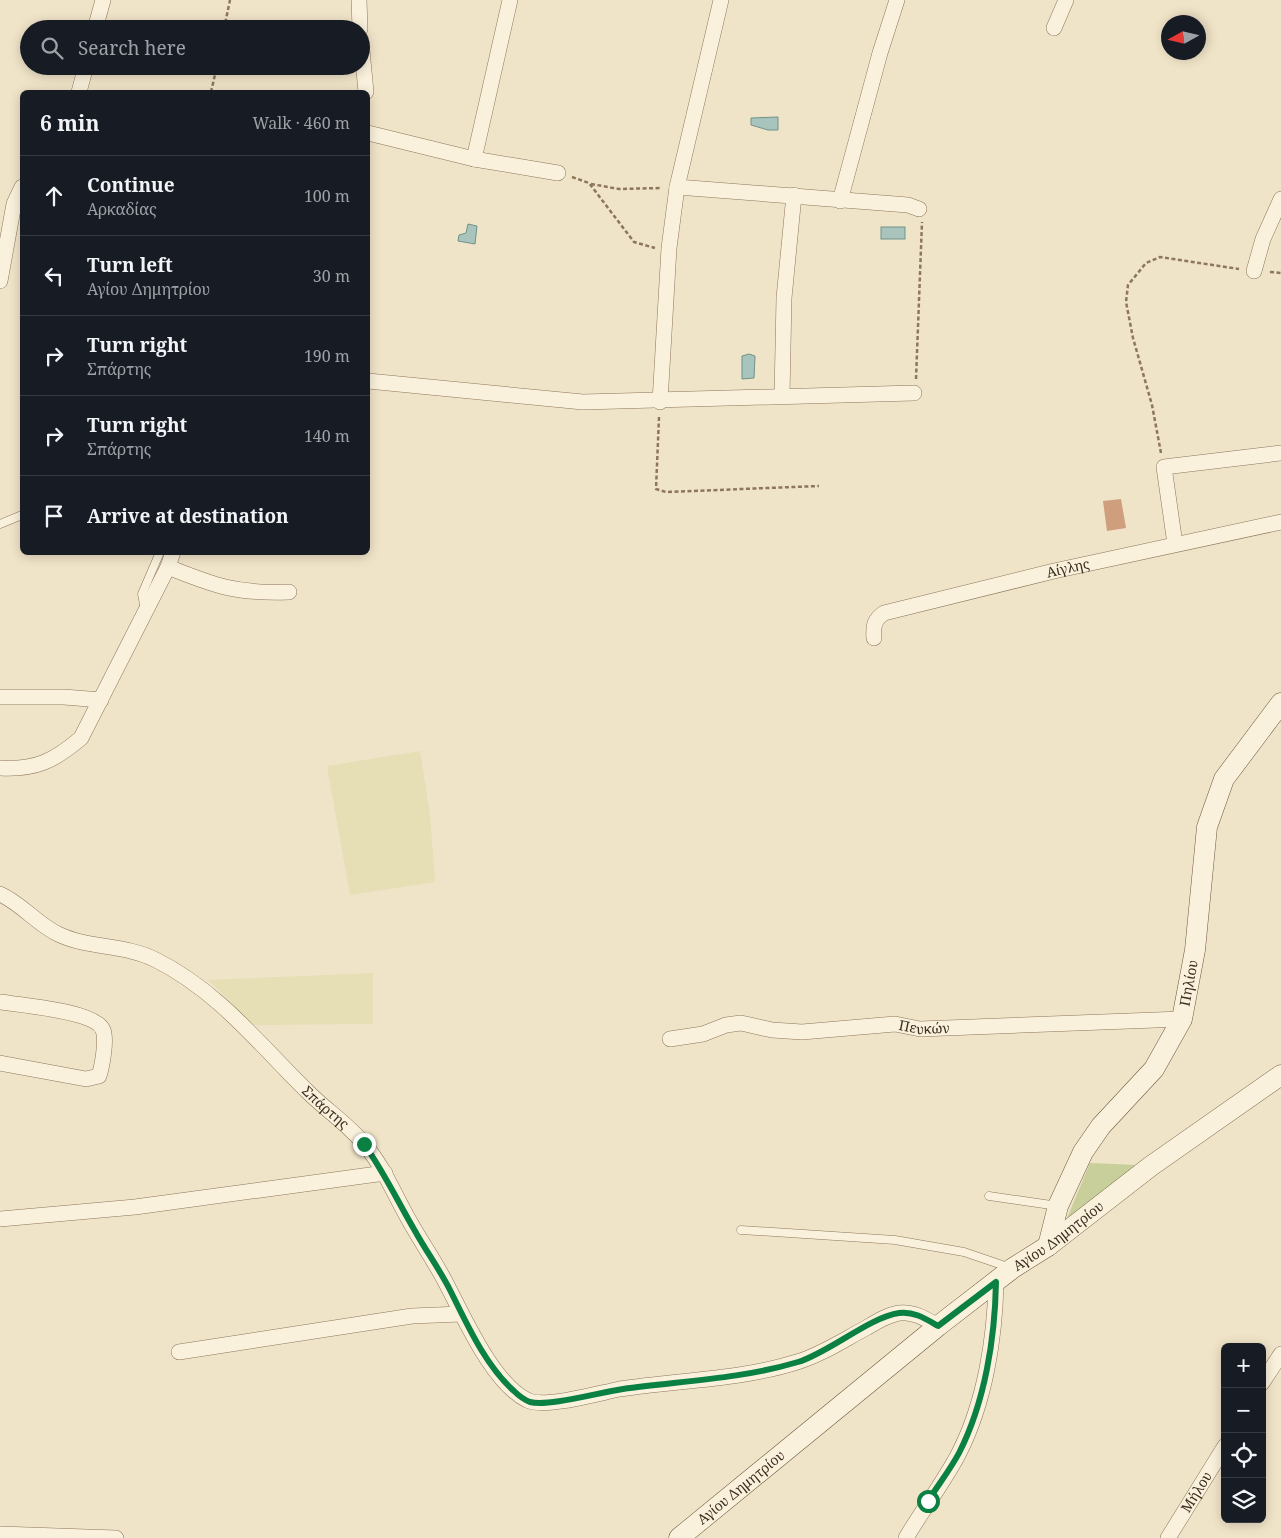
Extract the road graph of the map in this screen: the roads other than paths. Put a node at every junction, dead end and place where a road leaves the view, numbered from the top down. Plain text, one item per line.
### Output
1 (103, 0) edge
2 (359, 0) edge
3 (510, 0) edge
4 (721, 0) edge
5 (897, 0) edge
6 (1066, 0) edge
7 (98, 20) edge
8 (360, 20) edge
9 (1054, 28) dead end
10 (84, 75) edge
11 (364, 75) edge
12 (80, 90) edge
13 (366, 90) edge
14 (370, 133) edge
15 (474, 159) junction
16 (558, 173) road end
17 (677, 186) junction
18 (20, 191) edge
19 (794, 195) junction
20 (1281, 199) edge
21 (840, 201) junction
22 (919, 209) road end
23 (1254, 271) road end
24 (0, 281) edge
25 (370, 381) edge
26 (914, 393) road end
27 (782, 396) junction
28 (660, 402) junction
29 (1281, 453) edge
30 (20, 516) edge
31 (1281, 522) edge
32 (0, 524) edge
33 (1175, 544) junction
34 (159, 555) edge
35 (173, 555) edge
36 (168, 567) junction
37 (289, 592) dead end
38 (145, 612) junction
39 (874, 638) dead end
40 (0, 697) edge
41 (101, 700) junction
42 (1281, 703) edge
43 (0, 768) edge
44 (0, 894) edge
45 (0, 1002) edge
46 (1182, 1019) junction
47 (670, 1039) dead end
48 (0, 1063) edge
49 (1281, 1074) edge
50 (385, 1173) junction
51 (989, 1196) dead end
52 (1058, 1206) junction
53 (0, 1219) edge
54 (741, 1230) dead end
55 (1048, 1246) junction
56 (1013, 1268) junction
57 (996, 1282) junction
58 (461, 1314) junction
59 (938, 1326) junction
60 (179, 1352) dead end
61 (1281, 1354) edge
62 (1266, 1377) edge
63 (1221, 1452) edge
64 (0, 1534) edge
65 (116, 1538) edge
66 (679, 1538) edge
67 (906, 1538) edge
68 (1168, 1538) edge

1 - 7 street
2 - 8 street
3 - 15 street
4 - 17 street
5 - 21 street
6 - 9 street
10 - 12 street
11 - 13 street
14 - 15 street
15 - 16 street
17 - 19 street
17 - 28 street
18 - 24 street
19 - 21 street
19 - 27 street
20 - 23 street
21 - 22 street
25 - 28 street
26 - 27 street
27 - 28 street
29 - 33 street
30 - 32 lane
31 - 33 street, Αίγλης
33 - 39 street, Αίγλης
34 - 38 lane
35 - 36 street
36 - 37 street
36 - 38 street
38 - 41 street
40 - 41 street
41 - 43 street
42 - 46 street, Πηλίου
44 - 50 street, Σπάρτης
45 - 48 street
46 - 47 street, Πευκών
46 - 52 street, Πηλίου
49 - 55 street, Αγίου Δημητρίου
50 - 53 street
50 - 58 street, Σπάρτης
51 - 52 lane
52 - 55 street, Πηλίου
54 - 56 lane
55 - 56 street, Αγίου Δημητρίου
56 - 57 street, Αγίου Δημητρίου
57 - 59 street, Αγίου Δημητρίου
57 - 67 street
58 - 59 street, Σπάρτης
58 - 60 street
59 - 66 street, Αγίου Δημητρίου
61 - 62 street
63 - 68 street, Μήλου
64 - 65 street

